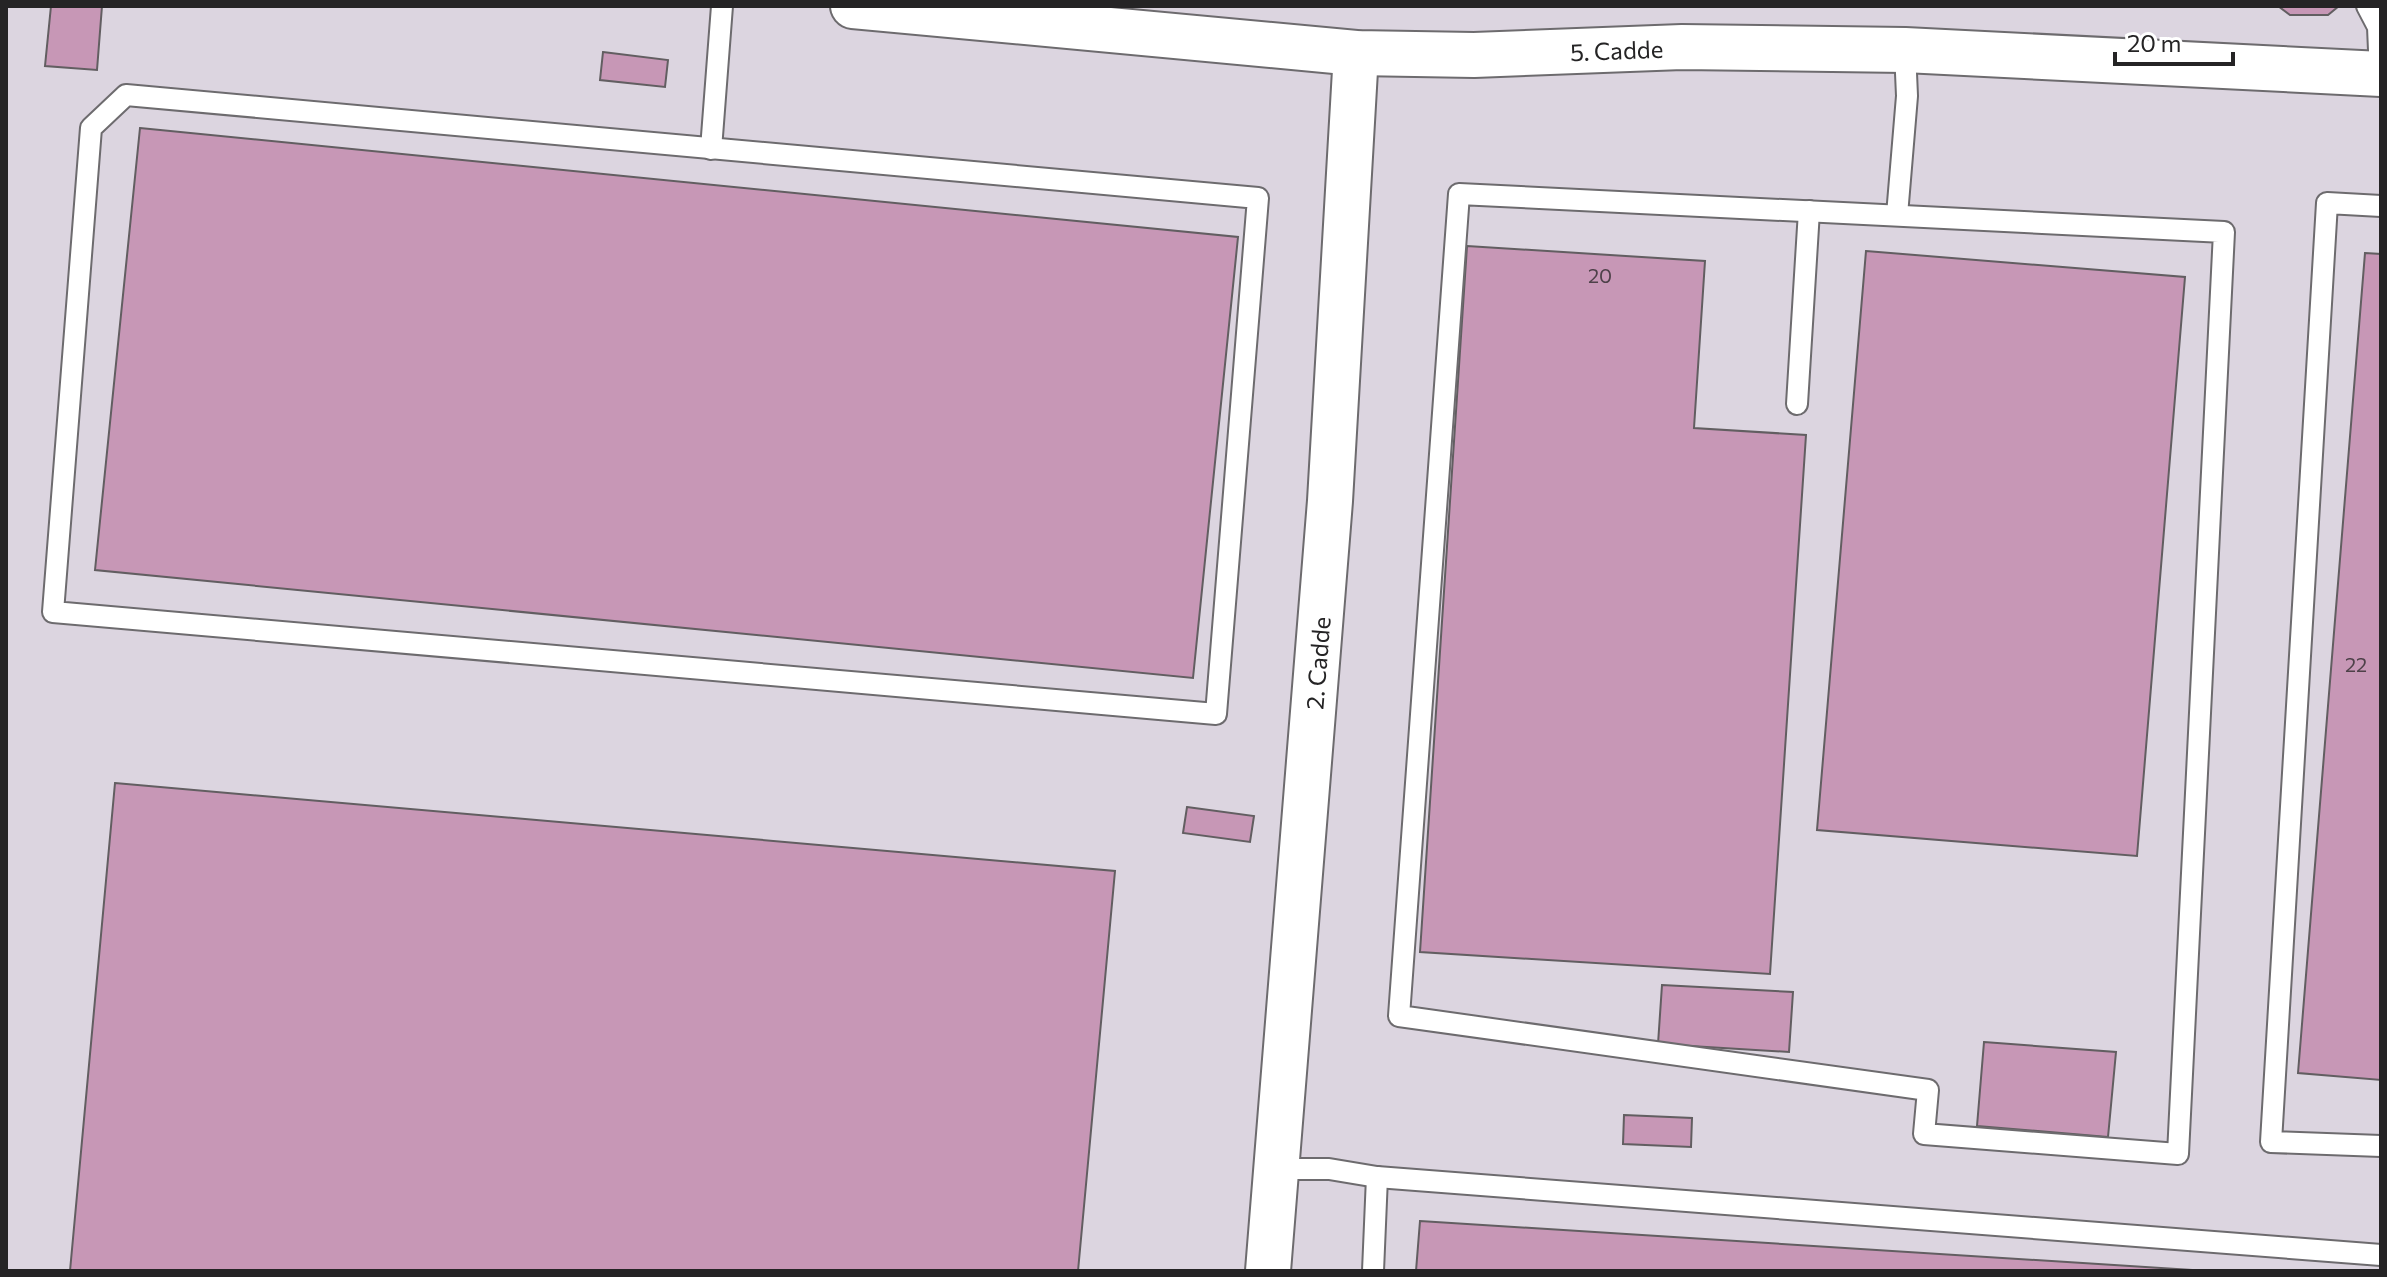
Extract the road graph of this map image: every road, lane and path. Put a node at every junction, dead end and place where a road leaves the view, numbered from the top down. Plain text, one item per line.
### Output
1 (722, 6) edge
2 (853, 6) edge
3 (2367, 6) edge
4 (1905, 50) junction
5 (1356, 53) junction
6 (2380, 74) edge
7 (711, 149) junction
8 (2381, 206) edge
9 (1809, 211) junction
10 (1897, 215) junction
11 (1797, 404) dead end
12 (2381, 1146) edge
13 (1276, 1169) junction
14 (1377, 1177) junction
15 (2381, 1255) edge
16 (1268, 1271) edge
17 (1373, 1271) edge

1 - 7 lane
2 - 5 street, 5. Cadde
3 - 6 lane
4 - 5 street, 5. Cadde
4 - 6 street, 5. Cadde
4 - 10 lane
5 - 13 street, 2. Cadde
7 - 7 lane
8 - 12 lane
9 - 10 lane
9 - 10 lane
9 - 11 lane
13 - 14 lane
13 - 16 street, 2. Cadde
14 - 15 lane
14 - 17 lane

